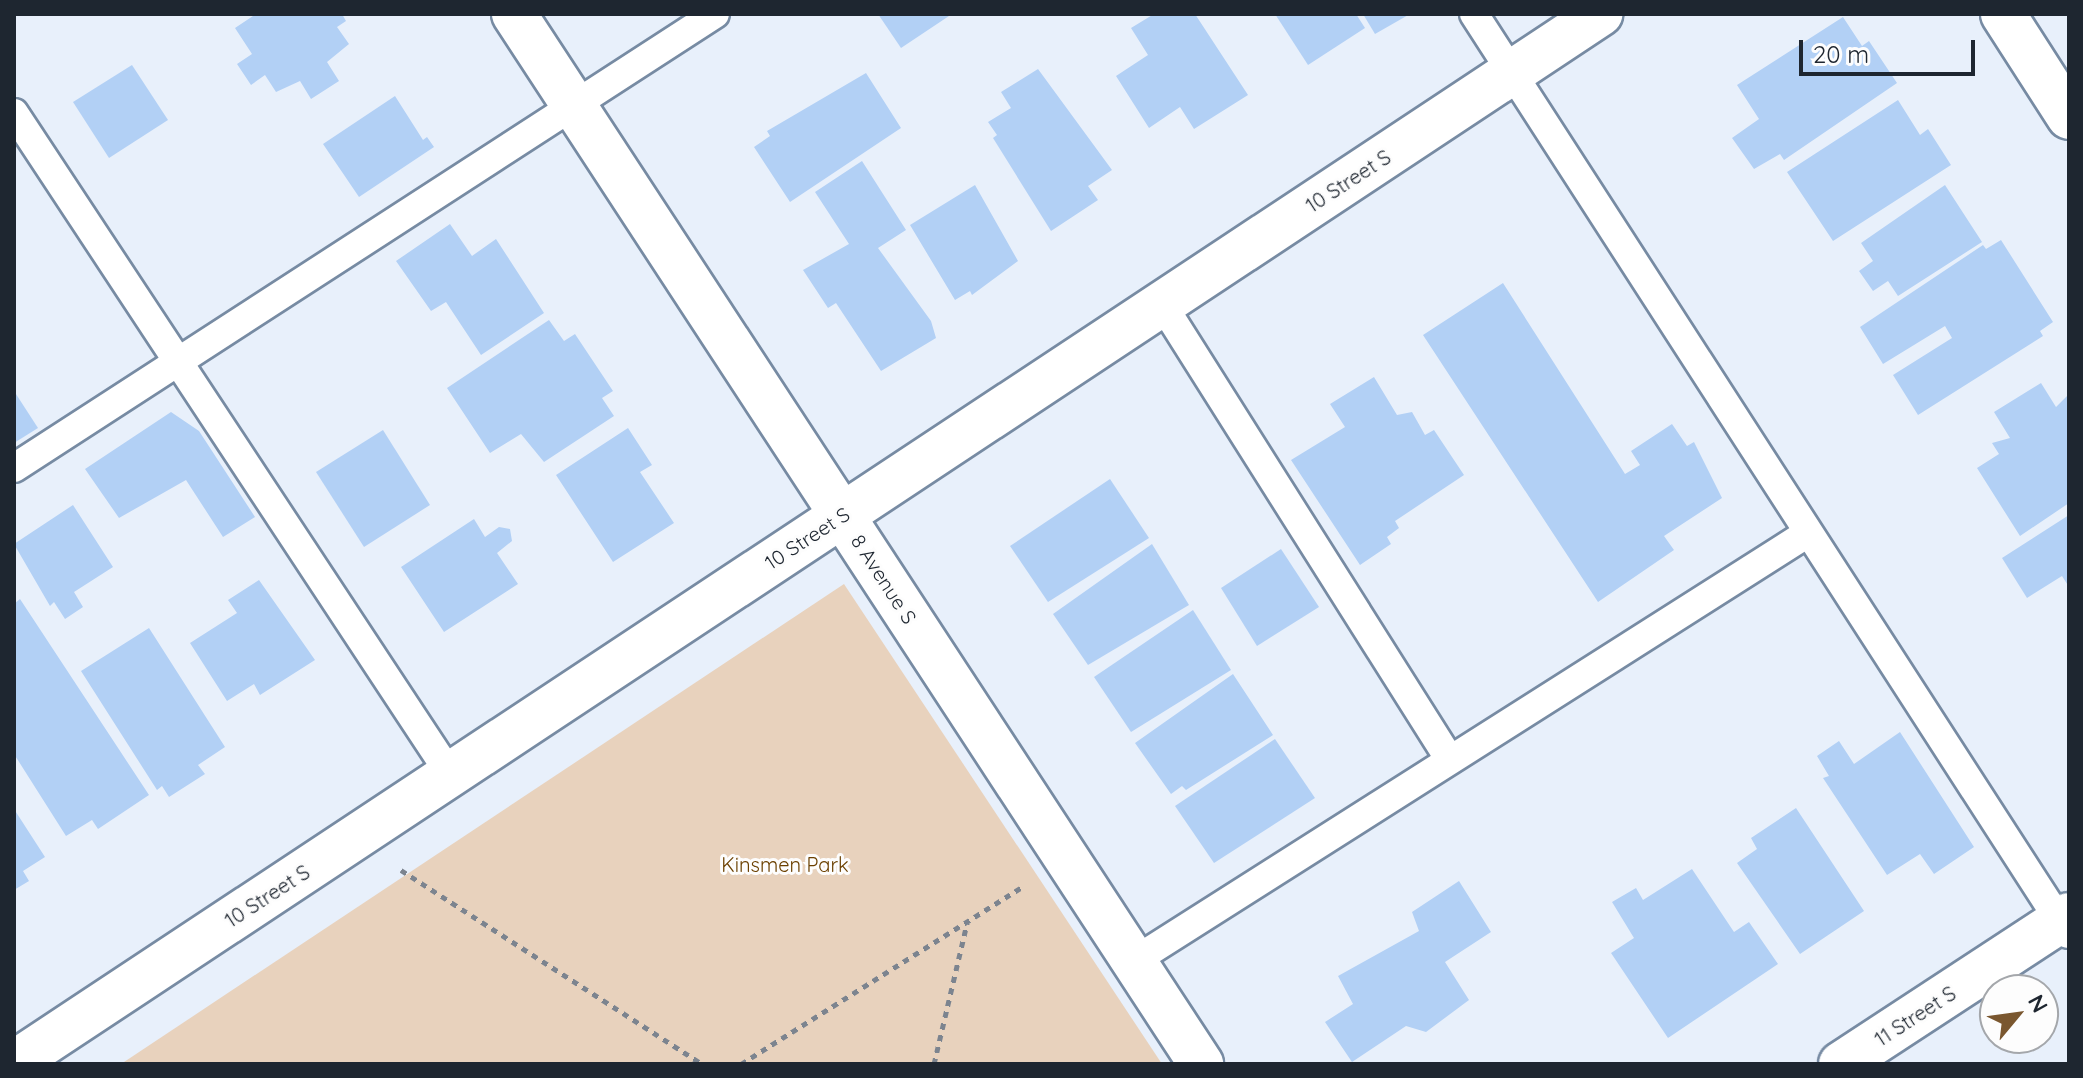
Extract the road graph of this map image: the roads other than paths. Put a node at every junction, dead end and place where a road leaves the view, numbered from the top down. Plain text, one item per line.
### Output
1 (514, 14) edge
2 (715, 14) edge
3 (1474, 14) edge
4 (1600, 14) edge
5 (2003, 14) edge
6 (1511, 73) junction
7 (572, 102) junction
8 (14, 113) edge
9 (2069, 117) edge
10 (1162, 304) junction
11 (178, 361) junction
12 (14, 468) edge
13 (842, 515) junction
14 (1808, 533) junction
15 (1450, 760) junction
16 (450, 774) junction
17 (2066, 924) edge
18 (1134, 961) junction
19 (14, 1063) edge
20 (1201, 1064) edge
21 (1841, 1064) edge

1 - 7 street, 8 Avenue S
2 - 7 lane
3 - 6 lane
4 - 6 street, 10 Street S
5 - 9 street
6 - 10 street, 10 Street S
6 - 14 lane
7 - 11 lane
7 - 13 street, 8 Avenue S
8 - 11 lane
10 - 13 street, 10 Street S
10 - 15 lane
11 - 12 lane
11 - 16 lane
13 - 16 street, 10 Street S
13 - 18 street, 8 Avenue S
14 - 15 lane
14 - 17 lane
15 - 18 lane
16 - 19 street, 10 Street S
17 - 21 street, 11 Street S
18 - 20 street, 8 Avenue S

